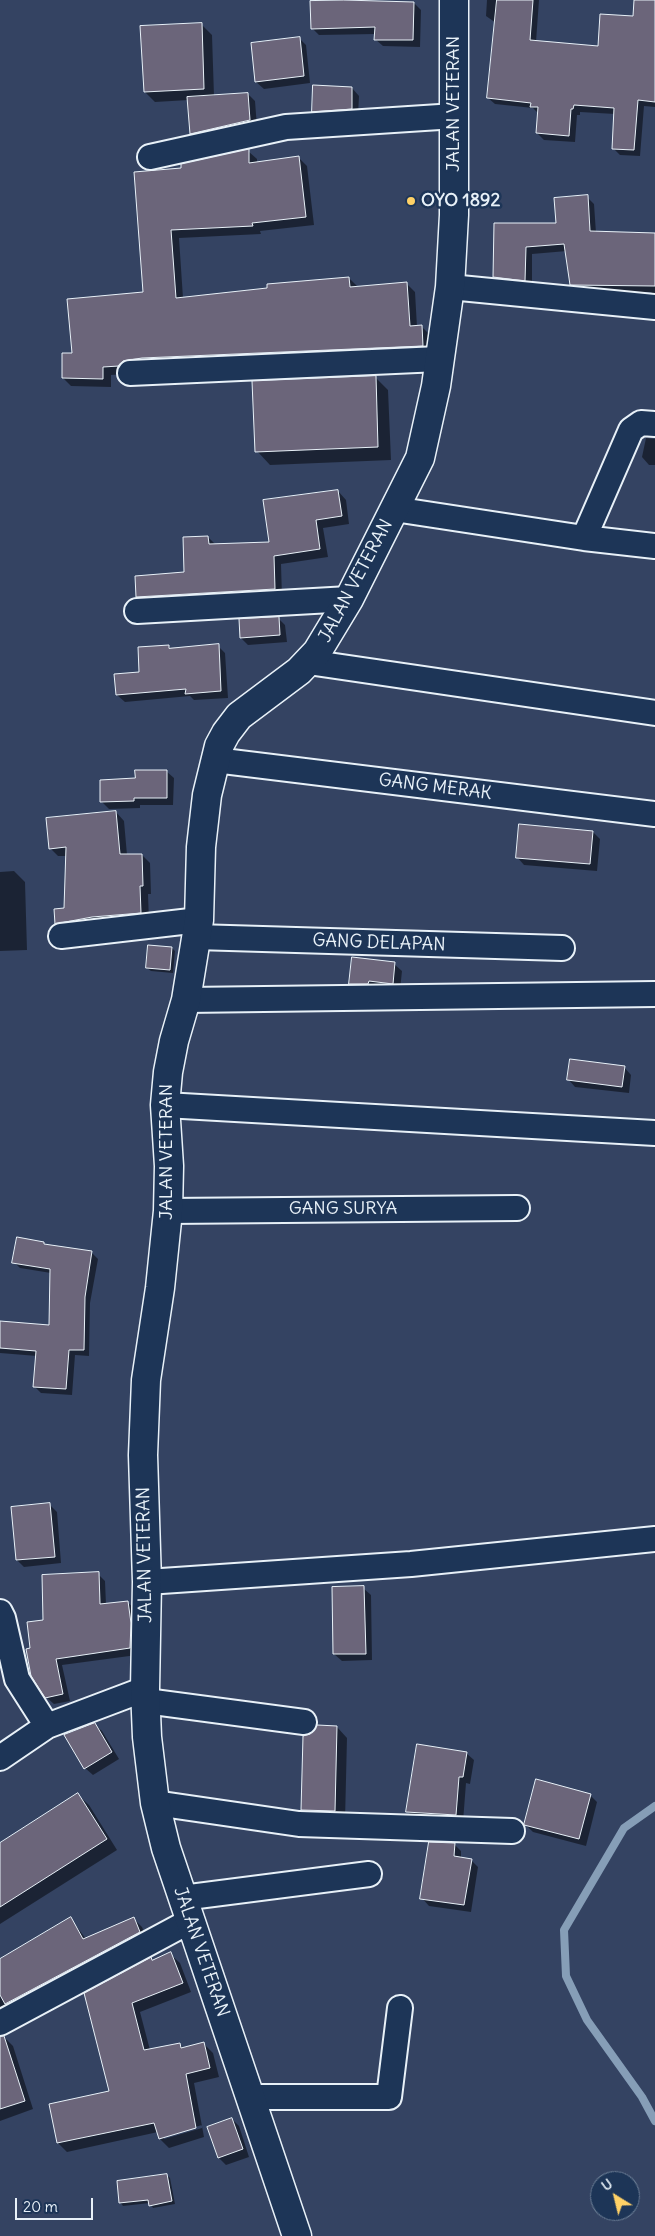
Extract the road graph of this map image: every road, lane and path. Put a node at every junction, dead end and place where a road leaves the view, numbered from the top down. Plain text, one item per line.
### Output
1 (454, 0) edge
2 (455, 116) junction
3 (150, 157) dead end
4 (450, 287) junction
5 (655, 307) edge
6 (439, 359) junction
7 (130, 373) dead end
8 (655, 424) edge
9 (394, 509) junction
10 (584, 538) junction
11 (655, 546) edge
12 (349, 599) junction
13 (137, 611) dead end
14 (308, 662) junction
15 (655, 713) edge
16 (215, 760) junction
17 (655, 814) edge
18 (198, 929) junction
19 (61, 936) dead end
20 (562, 948) dead end
21 (655, 994) edge
22 (186, 1000) junction
23 (165, 1106) junction
24 (655, 1133) edge
25 (517, 1208) dead end
26 (168, 1210) junction
27 (655, 1539) edge
28 (147, 1582) junction
29 (0, 1612) edge
30 (146, 1695) junction
31 (304, 1722) dead end
32 (47, 1726) junction
33 (0, 1758) edge
34 (155, 1803) junction
35 (512, 1831) dead end
36 (369, 1874) dead end
37 (186, 1909) junction
38 (400, 2008) dead end
39 (0, 2022) edge
40 (251, 2097) junction
41 (297, 2236) edge

1 - 2 street, JALAN VETERAN
2 - 3 street
2 - 4 street, JALAN VETERAN
4 - 5 street
4 - 6 street, JALAN VETERAN
6 - 7 street
6 - 9 street, JALAN VETERAN
8 - 10 street
9 - 10 street
9 - 12 street, JALAN VETERAN
10 - 11 street
12 - 13 street
12 - 14 street, JALAN VETERAN
14 - 15 street
14 - 16 street, JALAN VETERAN
16 - 17 street, GANG MERAK
16 - 18 street, JALAN VETERAN
18 - 19 street, GANG DELAPAN
18 - 20 street, GANG DELAPAN
18 - 22 street, JALAN VETERAN
21 - 22 street
22 - 23 street, JALAN VETERAN
23 - 24 street
23 - 26 street, JALAN VETERAN
25 - 26 street, GANG SURYA
26 - 28 street, JALAN VETERAN
27 - 28 street
28 - 30 street, JALAN VETERAN
29 - 32 street
30 - 31 street
30 - 32 street
30 - 34 street, JALAN VETERAN
32 - 33 street
34 - 35 street
34 - 37 street, JALAN VETERAN
36 - 37 street
37 - 39 street
37 - 40 street, JALAN VETERAN
38 - 40 street
40 - 41 street, JALAN VETERAN

